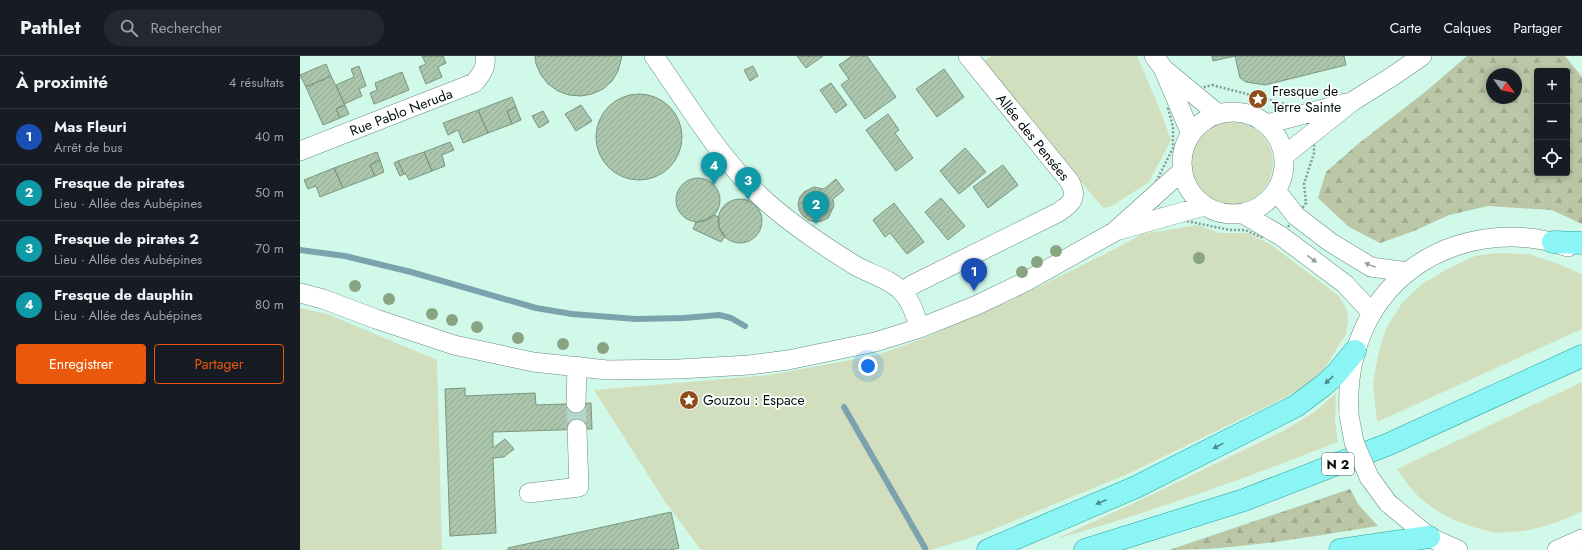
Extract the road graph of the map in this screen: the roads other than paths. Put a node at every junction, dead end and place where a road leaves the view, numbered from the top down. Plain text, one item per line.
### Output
1 (485, 56) edge
2 (654, 56) edge
3 (968, 56) edge
4 (1422, 56) edge
5 (1158, 62) edge
6 (1183, 96) junction
7 (1353, 101) junction
8 (1218, 114) junction
9 (1268, 124) junction
10 (1190, 134) junction
11 (300, 151) edge
12 (1285, 155) junction
13 (1182, 172) junction
14 (1277, 192) junction
15 (1204, 206) junction
16 (1243, 214) junction
17 (1114, 232) junction
18 (1553, 242) junction
19 (1582, 243) edge
20 (1582, 253) edge
21 (1408, 272) junction
22 (300, 282) edge
23 (903, 292) junction
24 (300, 293) edge
25 (323, 299) junction
26 (1372, 313) junction
27 (920, 328) junction
28 (1355, 351) junction
29 (1582, 356) edge
30 (577, 366) junction
31 (576, 403) tunnel mouth
32 (578, 429) tunnel mouth
33 (529, 493) dead end
34 (1429, 537) junction
35 (1582, 539) edge
36 (988, 550) edge
37 (1085, 550) edge
38 (1340, 550) edge
39 (1458, 550) edge
40 (1557, 550) edge

1 - 11 street, Rue Pablo Neruda
2 - 23 street
3 - 23 street, Allée des Pensées
4 - 7 street
5 - 6 street
6 - 8 street
6 - 10 street
7 - 9 street
7 - 12 street
8 - 9 street
8 - 10 street
9 - 12 street
10 - 13 street
12 - 14 street
13 - 15 street
13 - 17 street
14 - 16 street
21 -> 14 street
15 - 16 street
15 - 17 street
16 -> 26 street
17 - 27 street
18 - 19 main road
18 - 20 street
18 - 21 street
21 - 26 street
22 - 25 street
23 - 27 street
24 - 25 street
25 - 30 street
26 - 28 street
27 - 30 street
28 - 34 street, bridge
28 -> 36 main road
29 - 37 main road, N 2
30 - 31 street
32 - 33 street
34 - 38 main road
34 - 39 street
35 - 40 street

